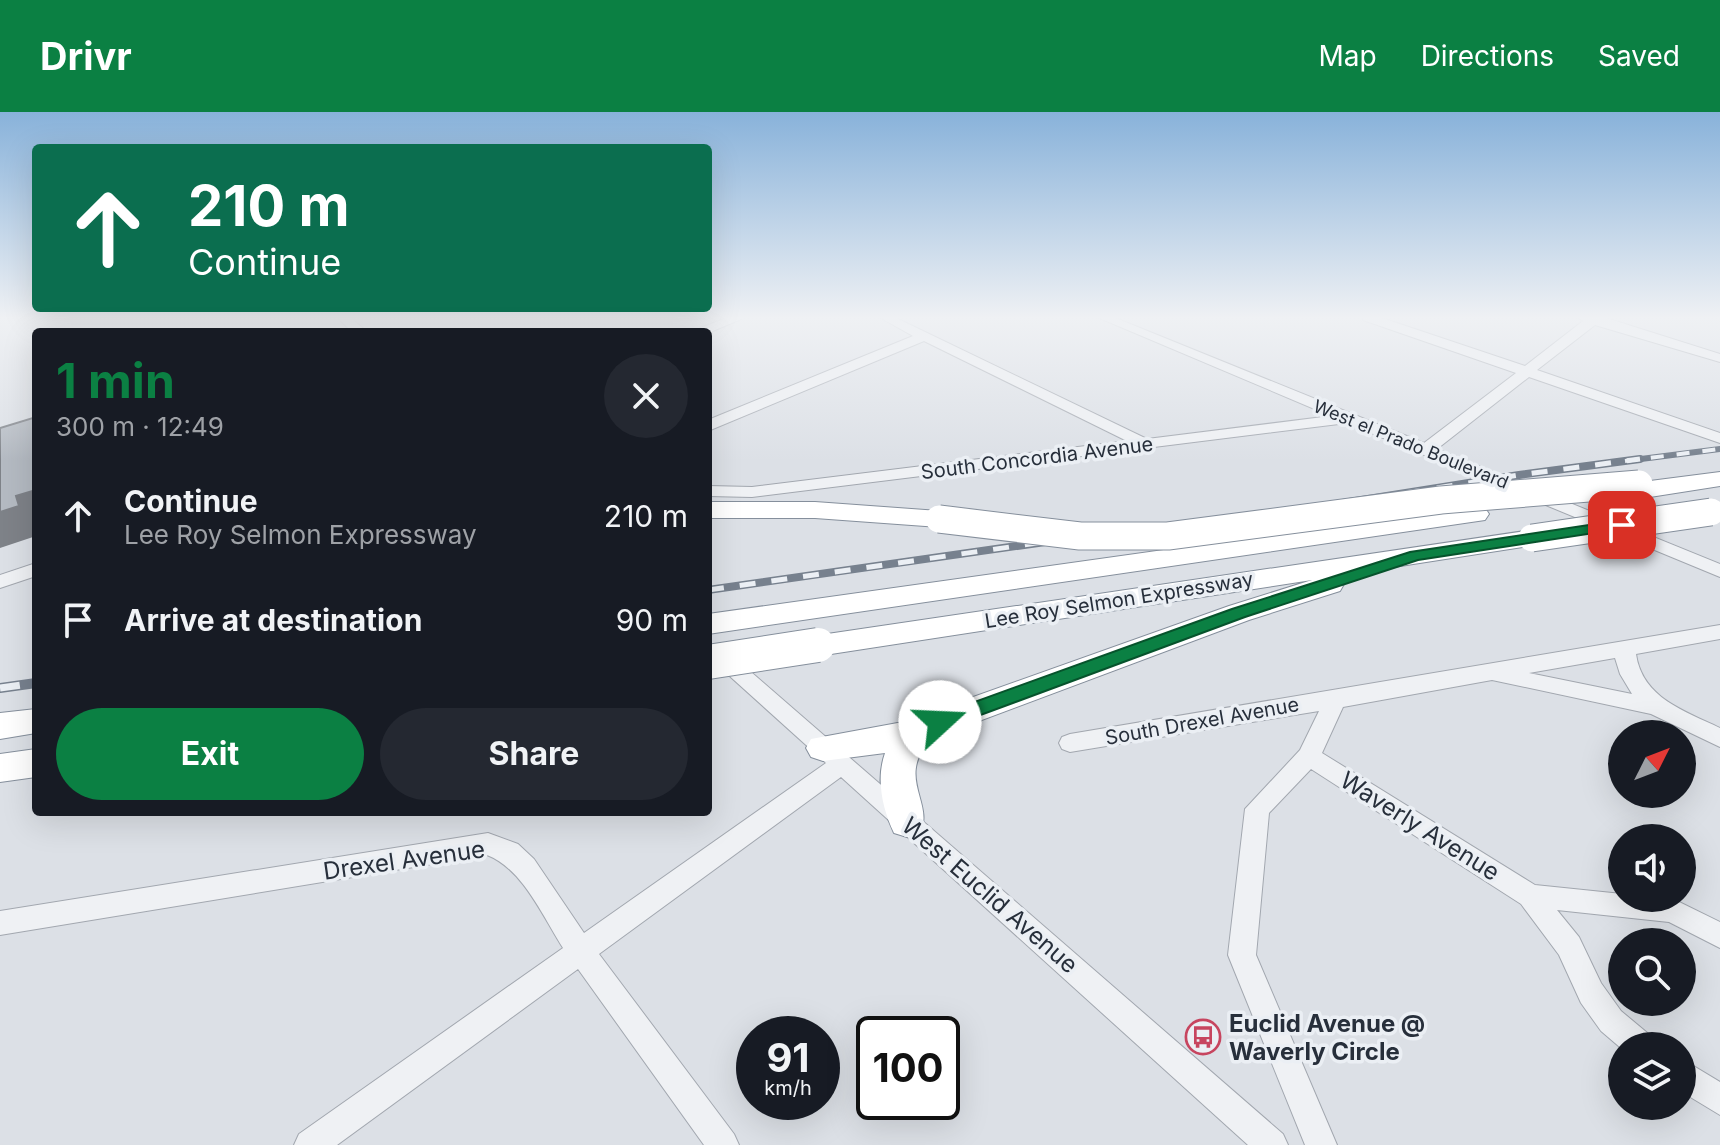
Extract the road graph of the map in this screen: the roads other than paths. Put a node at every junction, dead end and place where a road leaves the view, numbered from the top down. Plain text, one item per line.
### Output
1 (854, 365) edge
2 (984, 365) edge
3 (1232, 365) edge
4 (1509, 365) edge
5 (1533, 365) edge
6 (1526, 371) junction
7 (1357, 416) junction
8 (712, 424) edge
9 (1720, 438) edge
10 (1147, 445) junction
11 (1430, 445) junction
12 (1720, 479) edge
13 (1652, 486) junction
14 (712, 491) edge
15 (712, 510) edge
16 (1716, 511) edge
17 (1416, 555) junction
18 (1720, 556) edge
19 (32, 570) edge
20 (1720, 571) edge
21 (0, 582) edge
22 (712, 623) edge
23 (1720, 632) edge
24 (712, 650) edge
25 (1625, 650) junction
26 (712, 661) edge
27 (1484, 672) junction
28 (1335, 700) junction
29 (1656, 707) junction
30 (32, 722) edge
31 (0, 726) edge
32 (919, 730) junction
33 (1720, 738) edge
34 (1070, 743) dead end
35 (832, 756) junction
36 (1309, 756) junction
37 (32, 764) edge
38 (0, 768) edge
39 (907, 822) junction
40 (1530, 896) junction
41 (0, 923) edge
42 (1720, 936) edge
43 (582, 953) junction
44 (1624, 1032) edge
45 (1696, 1084) edge
46 (1720, 1100) edge
47 (310, 1145) edge
48 (723, 1145) edge
49 (1272, 1145) edge
50 (1321, 1145) edge

1 - 8 street
2 - 10 street
3 - 7 street, West el Prado Boulevard
4 - 6 street
5 - 6 street
6 - 9 street
6 - 11 street
7 - 10 street, South Concordia Avenue
7 - 11 street, West el Prado Boulevard
10 - 14 street, South Concordia Avenue
11 - 18 street, West el Prado Boulevard
11 - 20 street, West el Prado Boulevard
12 - 13 highway, Lee Roy Selmon Expressway
13 - 15 highway, bridge
13 - 22 highway, Lee Roy Selmon Expressway
16 - 17 highway, Lee Roy Selmon Expressway, bridge
17 - 26 highway, Lee Roy Selmon Expressway, bridge
17 - 32 highway
19 - 21 street
23 - 25 street
24 - 35 street, West Euclid Avenue
25 - 27 street
25 - 29 street
27 - 28 street, South Drexel Avenue
27 - 29 street
28 - 34 street, South Drexel Avenue
28 - 36 street
29 - 33 street
30 - 31 highway
32 - 35 highway
32 - 39 highway
35 - 39 street, West Euclid Avenue
35 - 43 street
36 - 40 street, Waverly Avenue
36 - 50 street
37 - 38 highway
39 - 49 street, West Euclid Avenue
40 - 42 street
40 - 44 street
41 - 43 street, Drexel Avenue
43 - 47 street
43 - 48 street, Drexel Avenue
45 - 46 street

